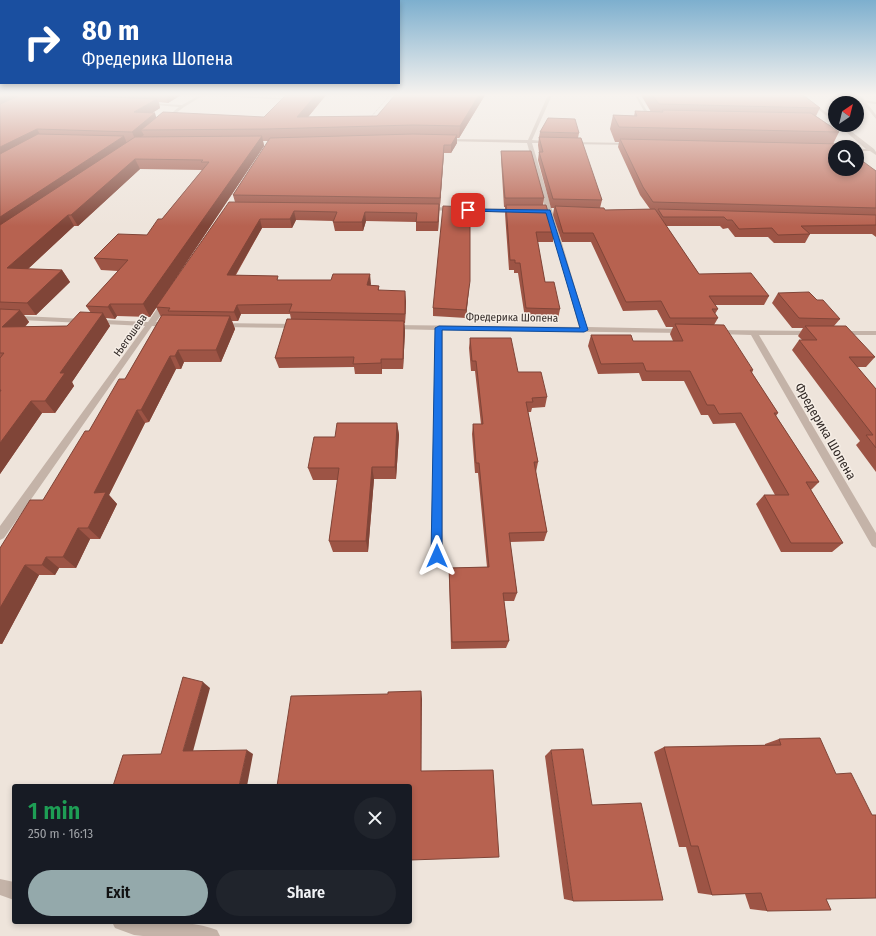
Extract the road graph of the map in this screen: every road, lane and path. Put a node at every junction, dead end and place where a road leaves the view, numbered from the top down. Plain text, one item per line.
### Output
1 (530, 139) edge
2 (857, 139) edge
3 (440, 140) edge
4 (529, 142) junction
5 (639, 144) edge
6 (866, 146) junction
7 (876, 146) edge
8 (864, 151) edge
9 (874, 152) edge
10 (421, 209) edge
11 (524, 211) edge
12 (540, 211) edge
13 (548, 211) junction
14 (556, 211) edge
15 (169, 298) edge
16 (0, 317) edge
17 (152, 324) junction
18 (176, 325) edge
19 (215, 325) edge
20 (303, 326) edge
21 (383, 327) edge
22 (439, 328) junction
23 (584, 330) junction
24 (692, 331) edge
25 (707, 332) edge
26 (753, 332) junction
27 (876, 333) edge
28 (0, 535) edge
29 (876, 543) edge
30 (437, 556) dead end
31 (0, 887) edge
32 (12, 890) edge
33 (128, 924) edge
34 (211, 936) edge

1 - 4 street
2 - 6 street
3 - 4 street
4 - 5 street
4 - 13 street
6 - 7 street
6 - 9 street
8 - 9 street
10 - 11 street
12 - 13 street
13 - 14 street
13 - 23 street
15 - 17 street, Његошева
16 - 17 street
17 - 18 street
17 - 28 street, Његошева
19 - 20 street
21 - 22 street, Фредерика Шопена
22 - 23 street, Фредерика Шопена
22 - 30 street
23 - 24 street, Фредерика Шопена
25 - 26 street
26 - 27 street
26 - 29 street, Фредерика Шопена
31 - 32 street
33 - 34 street

